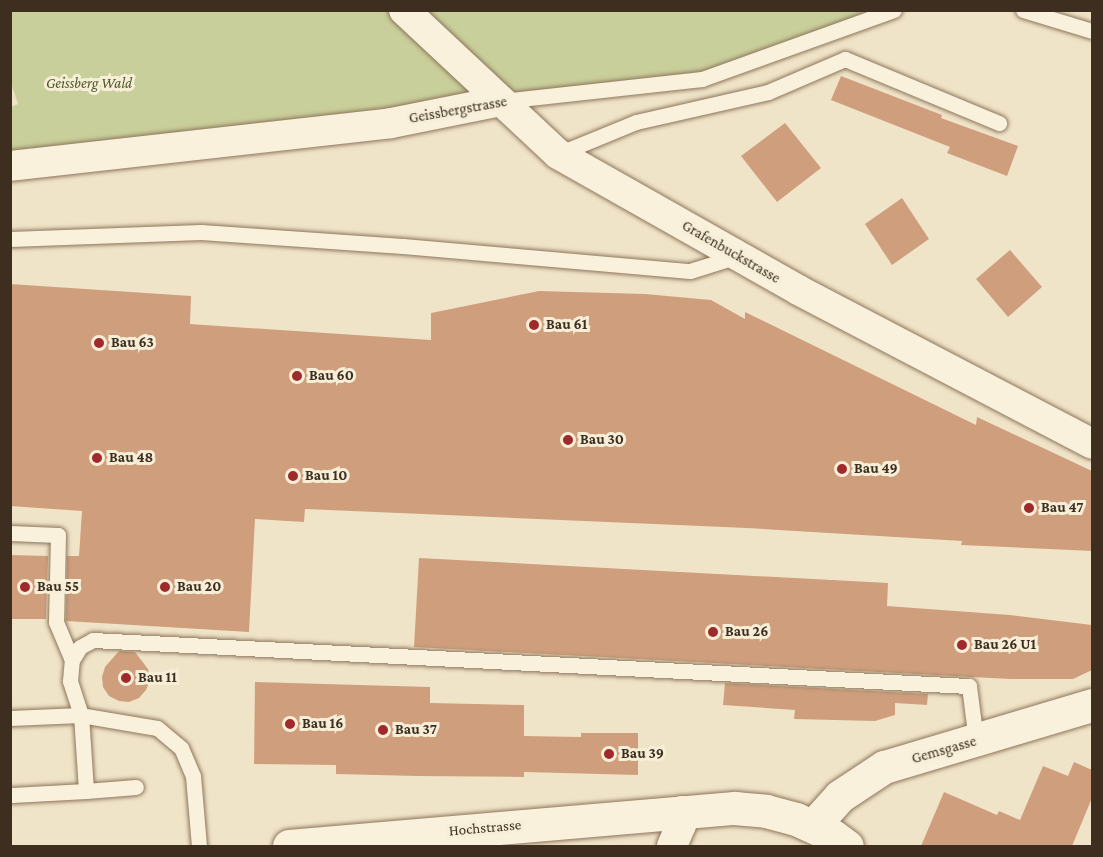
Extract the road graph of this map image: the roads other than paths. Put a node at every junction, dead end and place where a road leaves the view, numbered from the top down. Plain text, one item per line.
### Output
1 (404, 10) edge
2 (894, 10) edge
3 (1023, 10) edge
4 (1092, 31) edge
5 (501, 101) junction
6 (999, 123) dead end
7 (558, 154) junction
8 (10, 166) edge
9 (10, 239) edge
10 (739, 256) junction
11 (1092, 444) edge
12 (10, 533) edge
13 (72, 660) junction
14 (1092, 705) edge
15 (81, 715) junction
16 (10, 718) edge
17 (976, 741) junction
18 (136, 787) dead end
19 (86, 791) junction
20 (12, 795) edge
21 (682, 811) junction
22 (813, 826) junction
23 (199, 846) edge
24 (289, 846) edge
25 (672, 846) edge
26 (847, 846) edge

1 - 5 street, Grafenbuckstrasse
2 - 5 lane, Geissbergstrasse
3 - 4 lane
5 - 7 street, Grafenbuckstrasse
5 - 8 street, Geissbergstrasse
6 - 7 lane
7 - 10 street, Grafenbuckstrasse
9 - 10 lane
10 - 11 street, Grafenbuckstrasse
12 - 13 lane
13 - 15 lane
13 - 17 lane
14 - 17 street, Gemsgasse
15 - 16 lane
15 - 19 lane
15 - 23 lane
17 - 22 street, Gemsgasse
18 - 19 lane
19 - 20 lane
21 - 22 street, Hochstrasse
21 - 24 street, Hochstrasse
21 - 25 street
22 - 26 street, Hochstrasse

